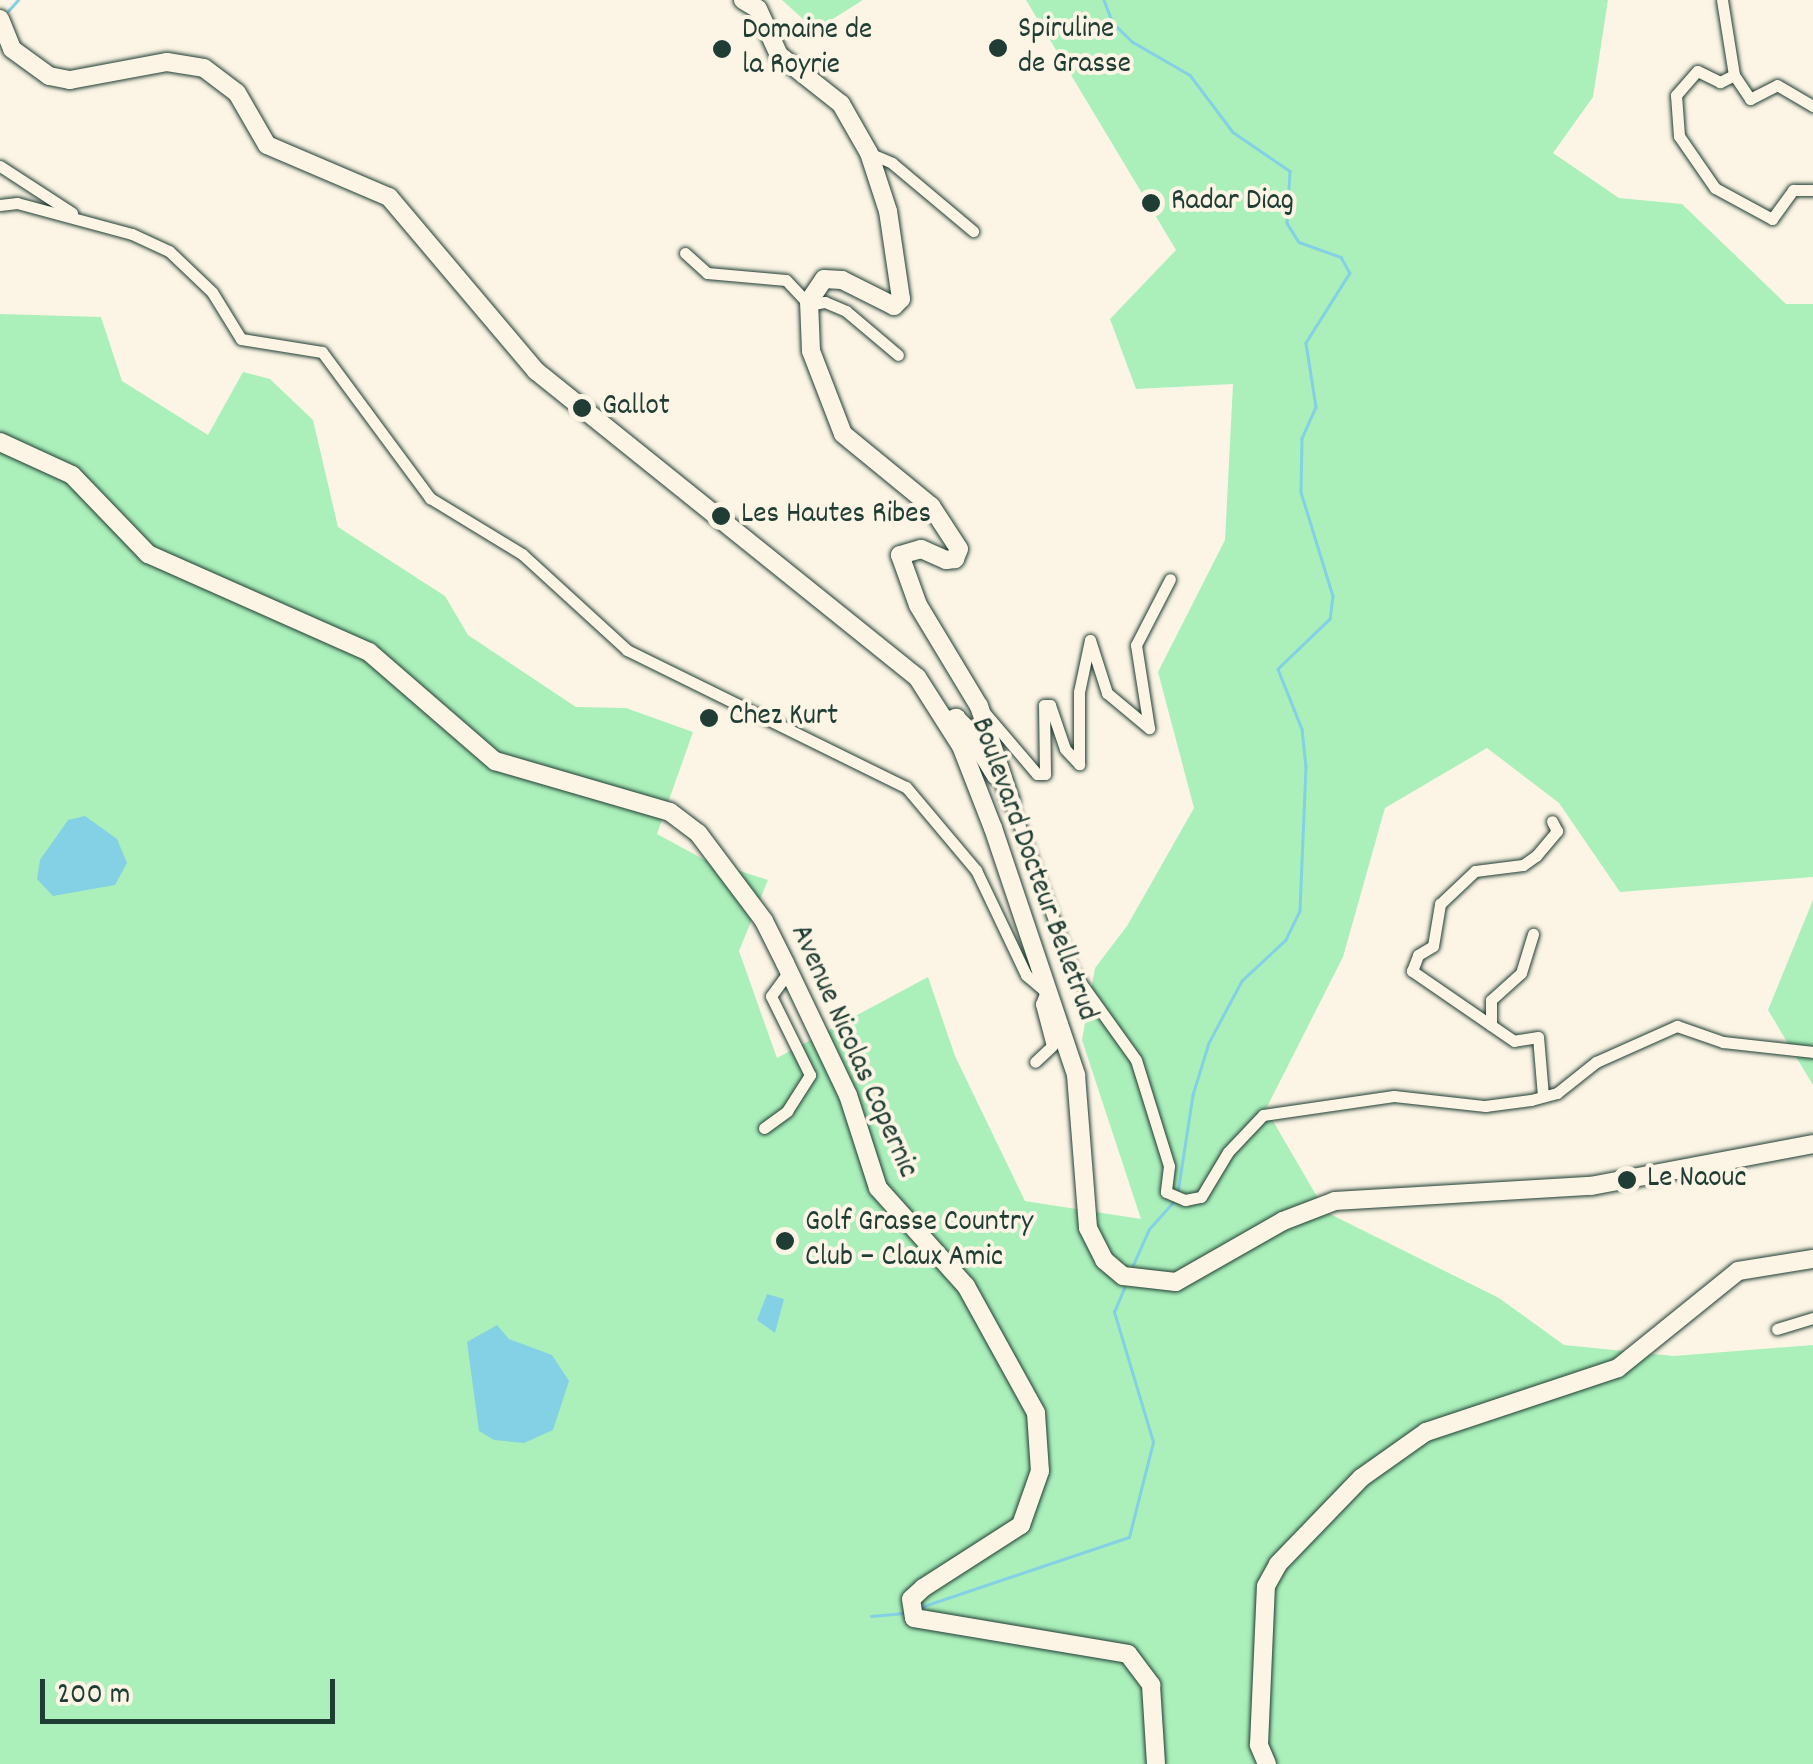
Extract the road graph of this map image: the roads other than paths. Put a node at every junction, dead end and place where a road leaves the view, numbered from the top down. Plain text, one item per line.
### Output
1 (743, 0) edge
2 (1722, 0) edge
3 (0, 19) edge
4 (1734, 76) junction
5 (1813, 106) edge
6 (869, 153) junction
7 (0, 166) edge
8 (1813, 190) edge
9 (0, 205) edge
10 (78, 220) junction
11 (974, 230) dead end
12 (685, 253) dead end
13 (809, 305) junction
14 (898, 355) dead end
15 (0, 442) edge
16 (1170, 579) dead end
17 (978, 706) junction
18 (948, 721) junction
19 (1012, 802) junction
20 (1552, 821) dead end
21 (1533, 934) dead end
22 (789, 971) junction
23 (1046, 992) junction
24 (1491, 1025) junction
25 (1813, 1052) edge
26 (1036, 1062) dead end
27 (1543, 1096) junction
28 (764, 1128) dead end
29 (1813, 1144) edge
30 (1813, 1259) edge
31 (1813, 1318) edge
32 (1777, 1329) dead end
33 (1156, 1764) edge
34 (1267, 1764) edge

1 - 6 street
2 - 4 street
3 - 18 street, Boulevard Docteur Belletrud
4 - 5 street
4 - 8 street
6 - 11 street
6 - 13 street
7 - 10 street
9 - 10 street
10 - 23 street
12 - 13 street
13 - 14 street
13 - 17 street
15 - 22 street, Avenue Nicolas Copernic
16 - 17 street
17 - 19 street
18 - 19 street
18 - 23 street, Boulevard Docteur Belletrud
19 - 27 street
20 - 24 street
21 - 24 street
22 - 28 street
22 - 33 street, Avenue Nicolas Copernic
23 - 26 street
23 - 29 street, Boulevard Docteur Belletrud
24 - 27 street
25 - 27 street
30 - 34 street
31 - 32 street

